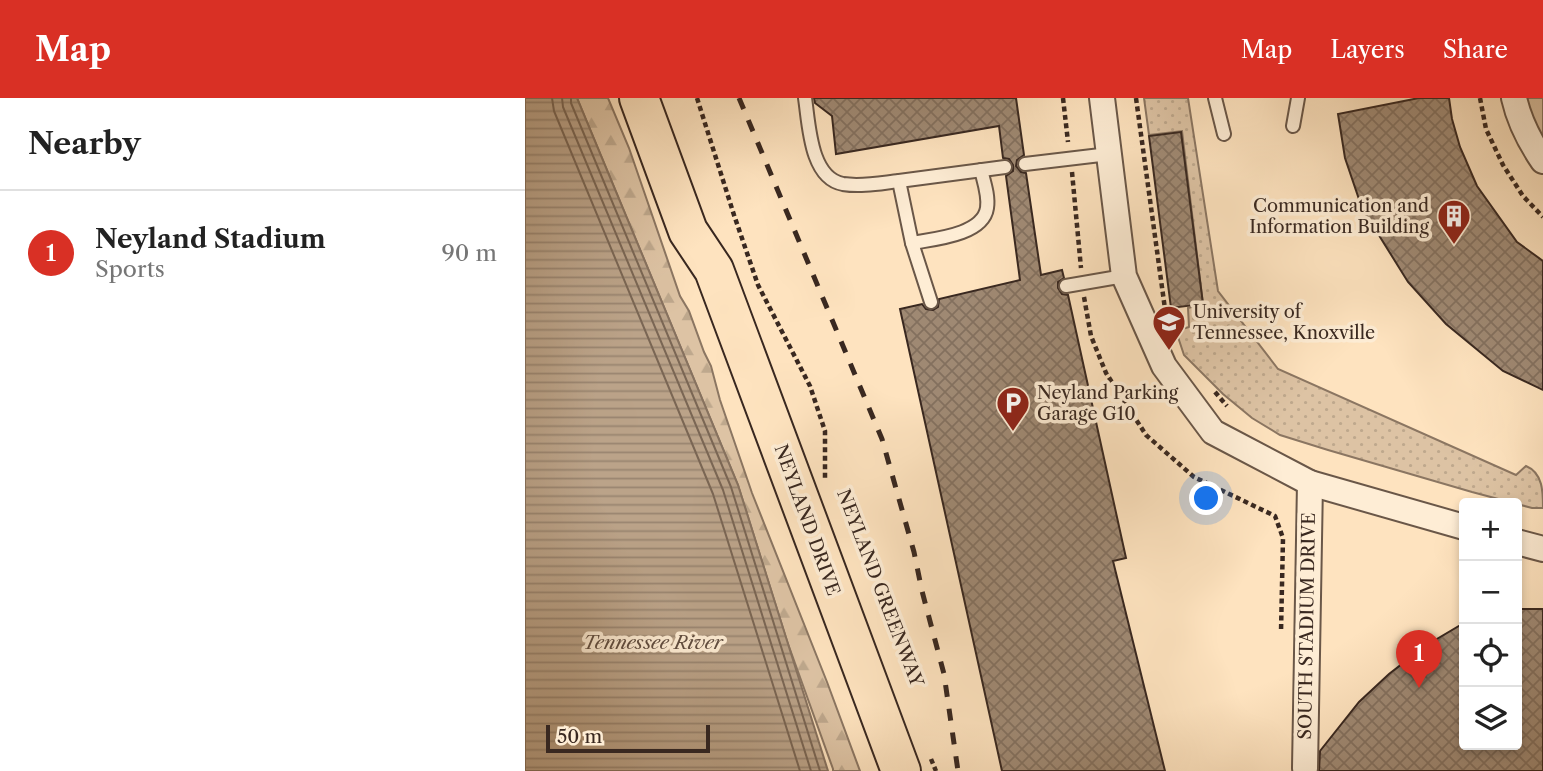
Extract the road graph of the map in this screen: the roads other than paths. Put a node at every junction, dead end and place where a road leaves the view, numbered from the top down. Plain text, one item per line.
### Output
1 (639, 98) edge
2 (668, 98) edge
3 (805, 98) edge
4 (1102, 98) edge
5 (1215, 98) edge
6 (1298, 98) edge
7 (1514, 98) edge
8 (1293, 126) dead end
9 (1224, 134) dead end
10 (1109, 153) junction
11 (1543, 161) edge
12 (1025, 164) dead end
13 (1005, 167) dead end
14 (981, 170) junction
15 (899, 181) junction
16 (912, 243) junction
17 (714, 270) junction
18 (1125, 275) junction
19 (1066, 286) dead end
20 (931, 302) dead end
21 (1310, 483) junction
22 (1459, 526) edge
23 (1522, 543) edge
24 (1543, 549) edge
25 (915, 763) edge
26 (1305, 768) dead end

1 - 17 main road, NEYLAND DRIVE
2 - 17 main road, NEYLAND DRIVE
3 - 15 lane
4 - 10 street
5 - 9 lane
6 - 8 lane
7 - 11 street
10 - 12 lane
10 - 18 street
13 - 14 lane
14 - 15 lane
14 - 16 lane
15 - 16 lane
16 - 20 lane
17 - 25 main road, NEYLAND DRIVE
18 - 19 lane
18 - 21 street
21 - 22 street
21 - 26 street, SOUTH STADIUM DRIVE
23 - 24 street

